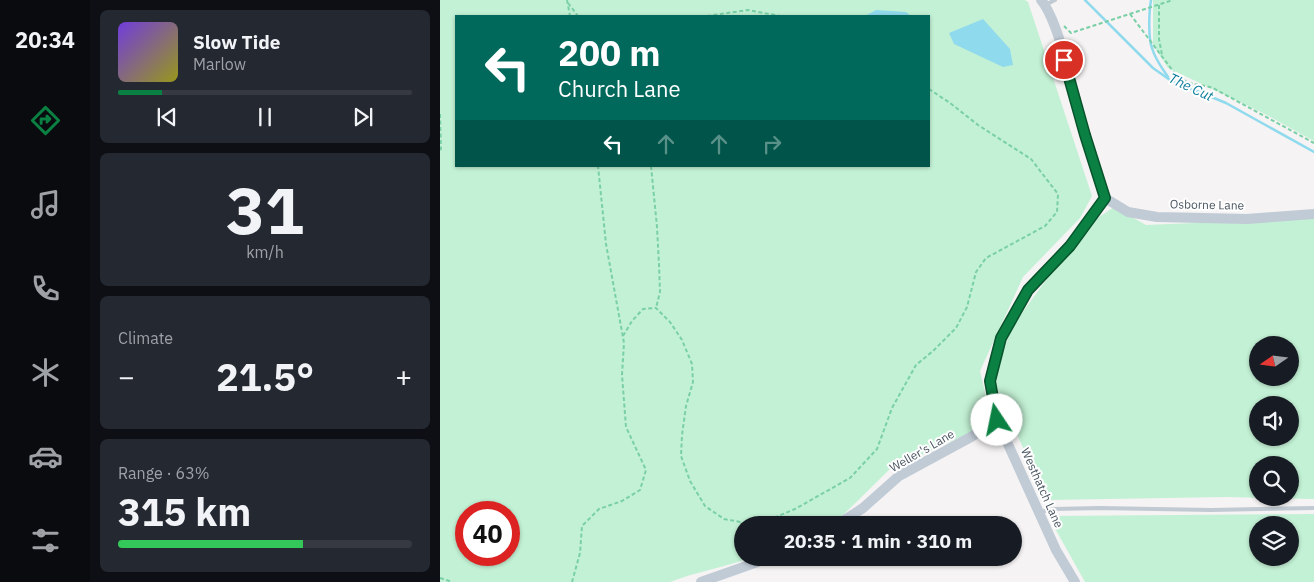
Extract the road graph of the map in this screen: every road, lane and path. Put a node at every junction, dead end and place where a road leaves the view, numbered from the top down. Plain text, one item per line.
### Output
1 (1055, 0) edge
2 (1174, 0) edge
3 (568, 2) edge
4 (1043, 2) edge
5 (1160, 4) junction
6 (1130, 14) junction
7 (570, 15) edge
8 (577, 15) edge
9 (714, 15) edge
10 (775, 15) edge
11 (1050, 17) junction
12 (1163, 58) junction
13 (930, 90) edge
14 (440, 114) edge
15 (1314, 143) edge
16 (440, 150) edge
17 (598, 167) edge
18 (651, 167) edge
19 (1105, 198) junction
20 (1314, 214) edge
21 (656, 308) junction
22 (622, 336) junction
23 (997, 420) junction
24 (1314, 508) edge
25 (1040, 512) junction
26 (850, 516) edge
27 (746, 566) edge
28 (440, 578) edge
29 (452, 582) edge
30 (572, 582) edge
31 (701, 582) edge
32 (1075, 582) edge

1 - 4 lane
2 - 5 path
3 - 7 path
3 - 8 path
4 - 11 street
5 - 6 path
5 - 12 path
6 - 11 path
6 - 12 path
9 - 10 path
11 - 19 street
12 - 15 path
13 - 21 path
14 - 16 path
17 - 22 path
18 - 21 path
19 - 20 street, Osborne Lane
19 - 23 street, Westhatch Lane
21 - 22 path
22 - 30 path
23 - 25 street, Westhatch Lane
23 - 26 street, Weller's Lane
24 - 25 lane
25 - 32 street, Westhatch Lane
27 - 31 street
28 - 29 path

